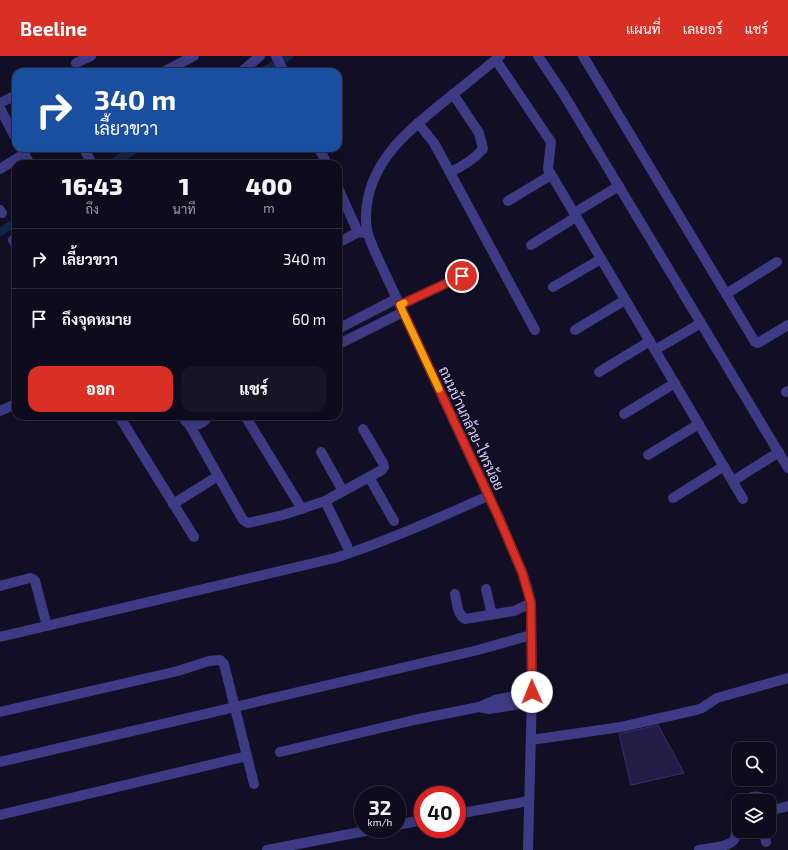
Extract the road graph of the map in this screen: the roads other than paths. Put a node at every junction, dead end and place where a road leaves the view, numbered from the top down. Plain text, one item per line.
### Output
1 (91, 56) edge
2 (194, 56) edge
3 (260, 56) edge
4 (538, 56) edge
5 (583, 56) edge
6 (277, 57) edge
7 (498, 58) edge
8 (76, 63) dead end
9 (171, 68) edge
10 (246, 68) edge
11 (282, 68) edge
12 (453, 94) junction
13 (12, 96) edge
14 (0, 103) edge
15 (0, 108) edge
16 (418, 123) junction
17 (12, 131) edge
18 (21, 152) edge
19 (86, 152) edge
20 (90, 160) dead end
21 (0, 169) edge
22 (450, 172) junction
23 (551, 175) junction
24 (619, 186) junction
25 (342, 195) edge
26 (508, 201) dead end
27 (575, 215) junction
28 (363, 232) junction
29 (342, 241) edge
30 (531, 245) dead end
31 (601, 259) junction
32 (778, 262) dead end
33 (462, 276) dead end
34 (553, 287) dead end
35 (726, 294) junction
36 (626, 300) junction
37 (400, 306) junction
38 (701, 323) junction
39 (788, 325) edge
40 (342, 328) edge
41 (535, 330) dead end
42 (575, 330) dead end
43 (650, 341) junction
44 (342, 342) edge
45 (655, 350) junction
46 (600, 372) dead end
47 (675, 383) junction
48 (12, 406) edge
49 (0, 410) edge
50 (624, 414) dead end
51 (121, 420) edge
52 (186, 420) edge
53 (205, 420) edge
54 (247, 420) edge
55 (699, 424) junction
56 (363, 429) dead end
57 (321, 452) dead end
58 (779, 452) junction
59 (648, 455) dead end
60 (724, 466) junction
61 (788, 468) edge
62 (218, 476) junction
63 (369, 477) junction
64 (732, 481) junction
65 (343, 491) junction
66 (488, 496) junction
67 (673, 498) dead end
68 (743, 498) dead end
69 (325, 501) junction
70 (173, 504) junction
71 (302, 509) junction
72 (394, 521) dead end
73 (194, 537) dead end
74 (347, 546) dead end
75 (0, 585) edge
76 (486, 589) dead end
77 (455, 594) dead end
78 (531, 603) junction
79 (492, 615) junction
80 (47, 626) junction
81 (531, 635) junction
82 (0, 637) edge
83 (788, 678) edge
84 (532, 697) junction
85 (234, 706) junction
86 (0, 712) edge
87 (531, 740) junction
88 (280, 752) dead end
89 (247, 756) junction
90 (0, 762) edge
91 (254, 784) dead end
92 (529, 801) junction
93 (788, 806) edge
94 (776, 809) edge
95 (466, 812) edge
96 (0, 815) edge
97 (354, 833) edge
98 (735, 838) edge
99 (765, 838) edge
100 (766, 842) dead end
101 (267, 850) edge
102 (528, 850) edge
103 (699, 850) edge

1 - 8 street
2 - 9 street
3 - 10 street
4 - 24 street
5 - 35 street
6 - 11 street
7 - 12 street, ถนนบ้านกล้วย-ไทรน้อย
7 - 23 street
12 - 16 street, ถนนบ้านกล้วย-ไทรน้อย
12 - 22 street
13 - 14 street
15 - 17 street
16 - 22 street
16 - 28 street, ถนนบ้านกล้วย-ไทรน้อย
18 - 21 street
19 - 20 street
22 - 41 street
23 - 26 street
23 - 27 street
24 - 27 street
24 - 38 street
25 - 28 street
27 - 30 street
27 - 31 street
28 - 29 street
28 - 37 street, ถนนบ้านกล้วย-ไทรน้อย
31 - 34 street
31 - 36 street
32 - 35 street
33 - 37 street
35 - 39 street
36 - 42 street
36 - 43 street
37 - 40 street
37 - 44 street
37 - 66 street, ถนนบ้านกล้วย-ไทรน้อย
38 - 45 street
38 - 58 street
43 - 45 street
43 - 46 street
45 - 47 street
47 - 50 street
47 - 55 street
48 - 49 street
51 - 70 street
52 - 53 street
52 - 62 street
54 - 71 street
55 - 59 street
55 - 60 street
56 - 63 street
57 - 65 street
58 - 61 street
58 - 64 street
60 - 64 street
60 - 67 street
62 - 70 street
62 - 71 street
63 - 65 street
63 - 72 street
64 - 68 street
65 - 69 street
66 - 78 street, ถนนบ้านกล้วย-ไทรน้อย
66 - 80 street
69 - 71 street
69 - 74 street
70 - 73 street
75 - 80 street
76 - 79 street
77 - 79 street
78 - 79 street
78 - 81 street, ถนนบ้านกล้วย-ไทรน้อย
80 - 82 street
81 - 84 street, ถนนบ้านกล้วย-ไทรน้อย
81 - 85 street
83 - 87 street
84 - 87 street, ถนนบ้านกล้วย-ไทรน้อย
84 - 88 street
85 - 86 street
85 - 89 street
85 - 90 street
87 - 92 street, ถนนบ้านกล้วย-ไทรน้อย
89 - 91 street
89 - 96 street
92 - 95 street
92 - 102 street, ถนนบ้านกล้วย-ไทรน้อย
93 - 94 street
97 - 101 street
98 - 103 street
99 - 100 street

